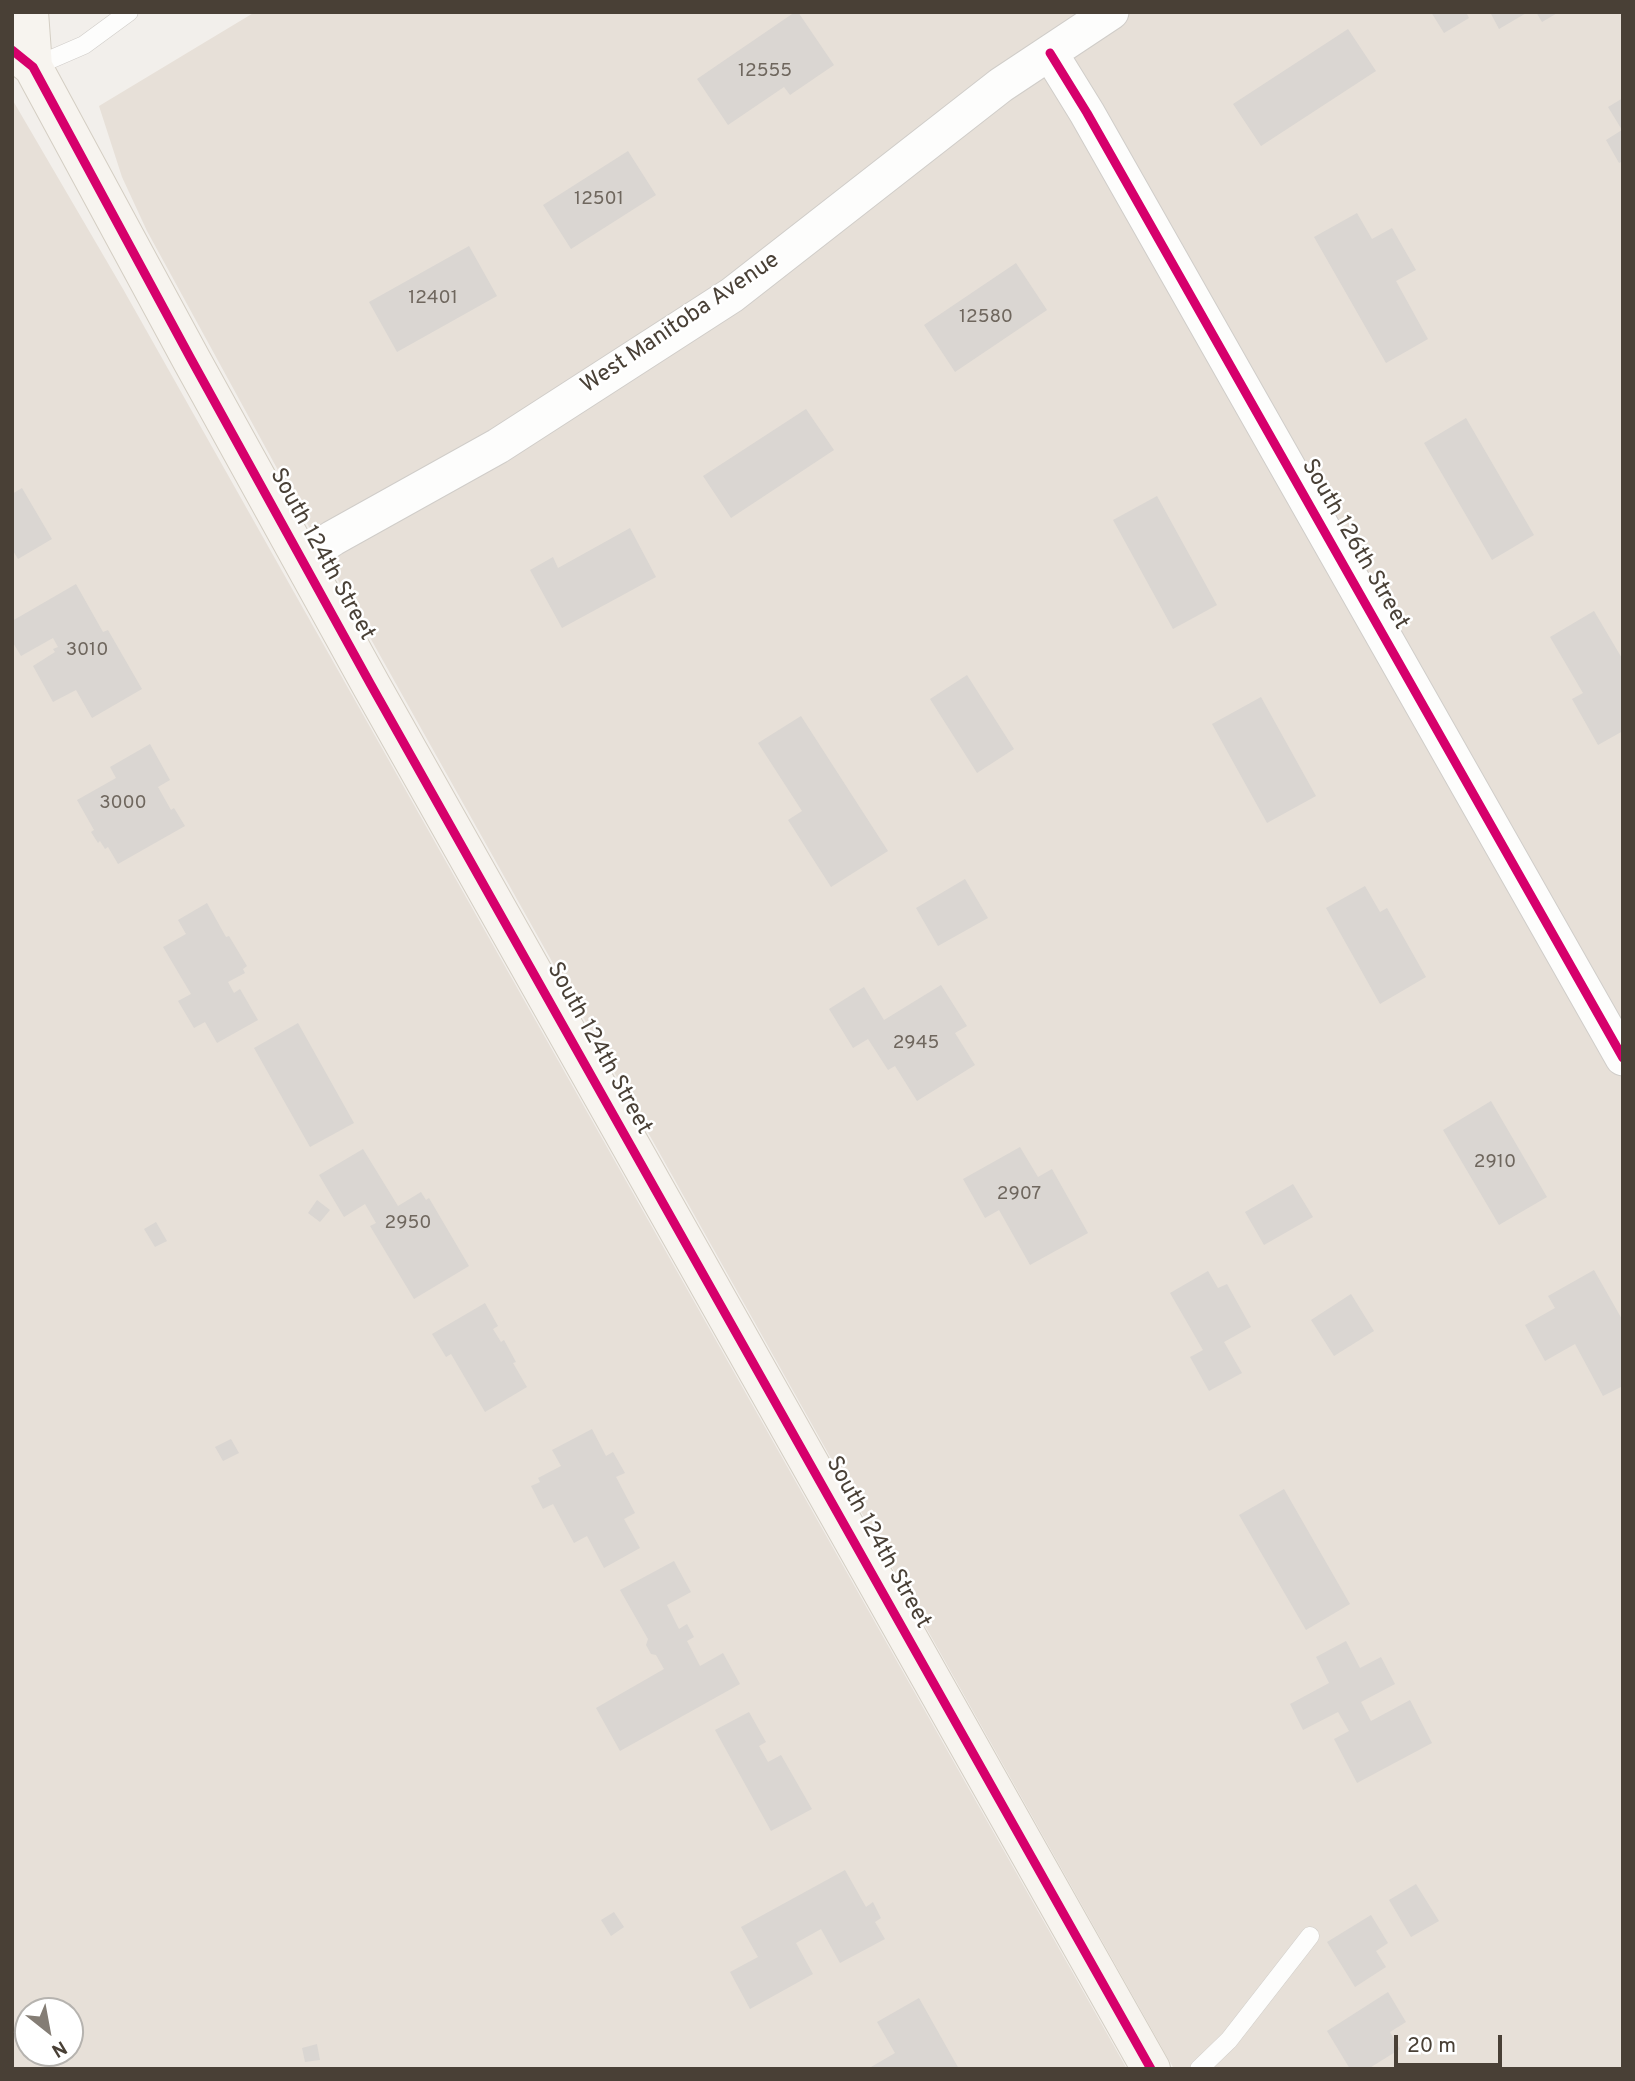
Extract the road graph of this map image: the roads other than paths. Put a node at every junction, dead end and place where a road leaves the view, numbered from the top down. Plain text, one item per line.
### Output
1 (29, 12) edge
2 (129, 12) edge
3 (1111, 12) edge
4 (1049, 53) junction
5 (23, 58) edge
6 (301, 559) junction
7 (1623, 1058) edge
8 (1310, 1936) dead end
9 (1151, 2069) edge
10 (1199, 2069) edge

1 - 5 street, South 124th Street
2 - 5 lane
3 - 4 street, West Manitoba Avenue
4 - 6 street, West Manitoba Avenue
4 - 7 street, South 126th Street
5 - 6 street, South 124th Street
6 - 9 street, South 124th Street
8 - 10 lane

